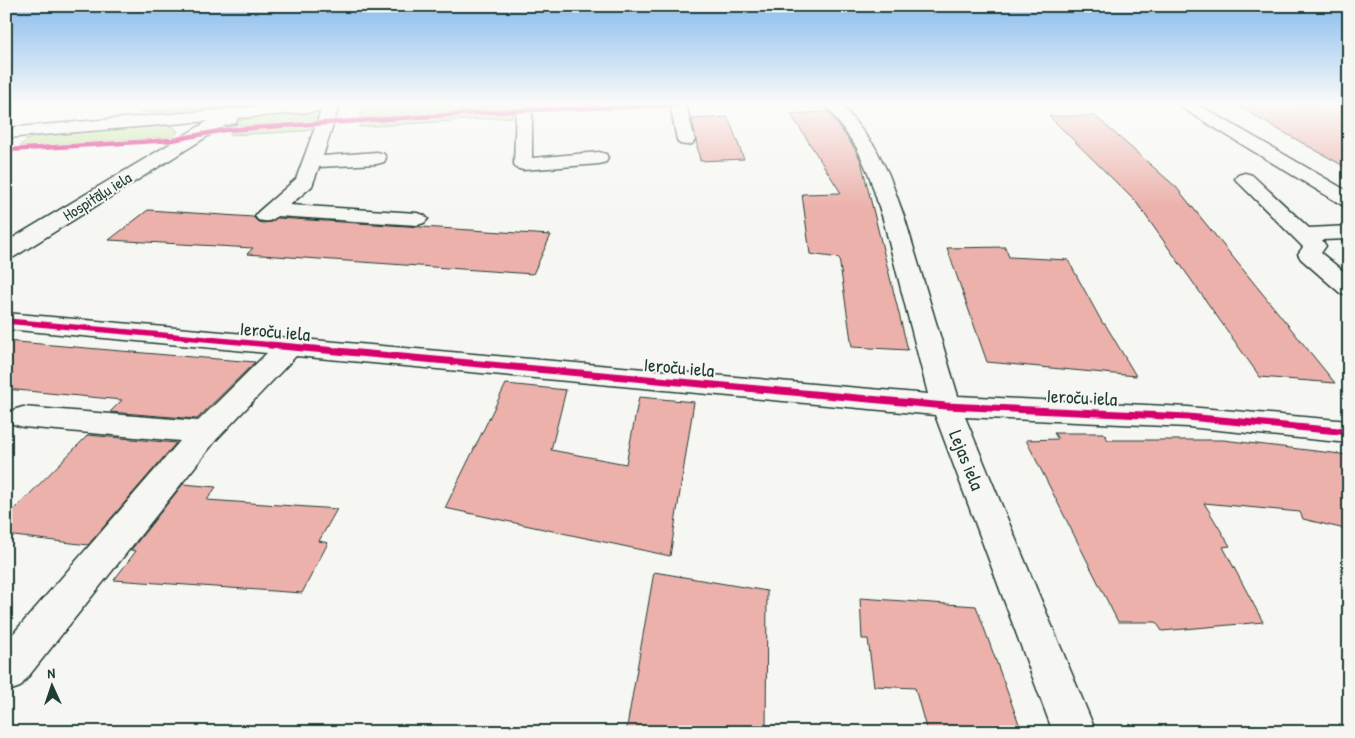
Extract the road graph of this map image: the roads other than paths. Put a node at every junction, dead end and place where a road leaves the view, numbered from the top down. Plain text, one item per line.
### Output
1 (190, 139) edge
2 (320, 139) edge
3 (523, 139) edge
4 (860, 139) edge
5 (1246, 139) edge
6 (377, 158) dead end
7 (599, 158) dead end
8 (312, 162) junction
9 (1245, 179) dead end
10 (1349, 201) edge
11 (417, 219) dead end
12 (1349, 232) edge
13 (1302, 235) junction
14 (6, 252) edge
15 (1349, 288) edge
16 (6, 322) edge
17 (289, 347) junction
18 (946, 406) junction
19 (23, 417) dead end
20 (205, 432) junction
21 (1349, 432) edge
22 (6, 673) edge
23 (1075, 732) edge

1 - 14 street, Hospitāļu iela
2 - 8 street
3 - 7 street
4 - 18 street, Lejas iela
5 - 10 street
6 - 8 street
8 - 11 street
9 - 13 street
12 - 13 street
13 - 15 street
16 - 17 street, Ieroču iela
17 - 18 street, Ieroču iela
17 - 20 street
18 - 21 street, Ieroču iela
18 - 23 street, Lejas iela
19 - 20 street
20 - 22 street

